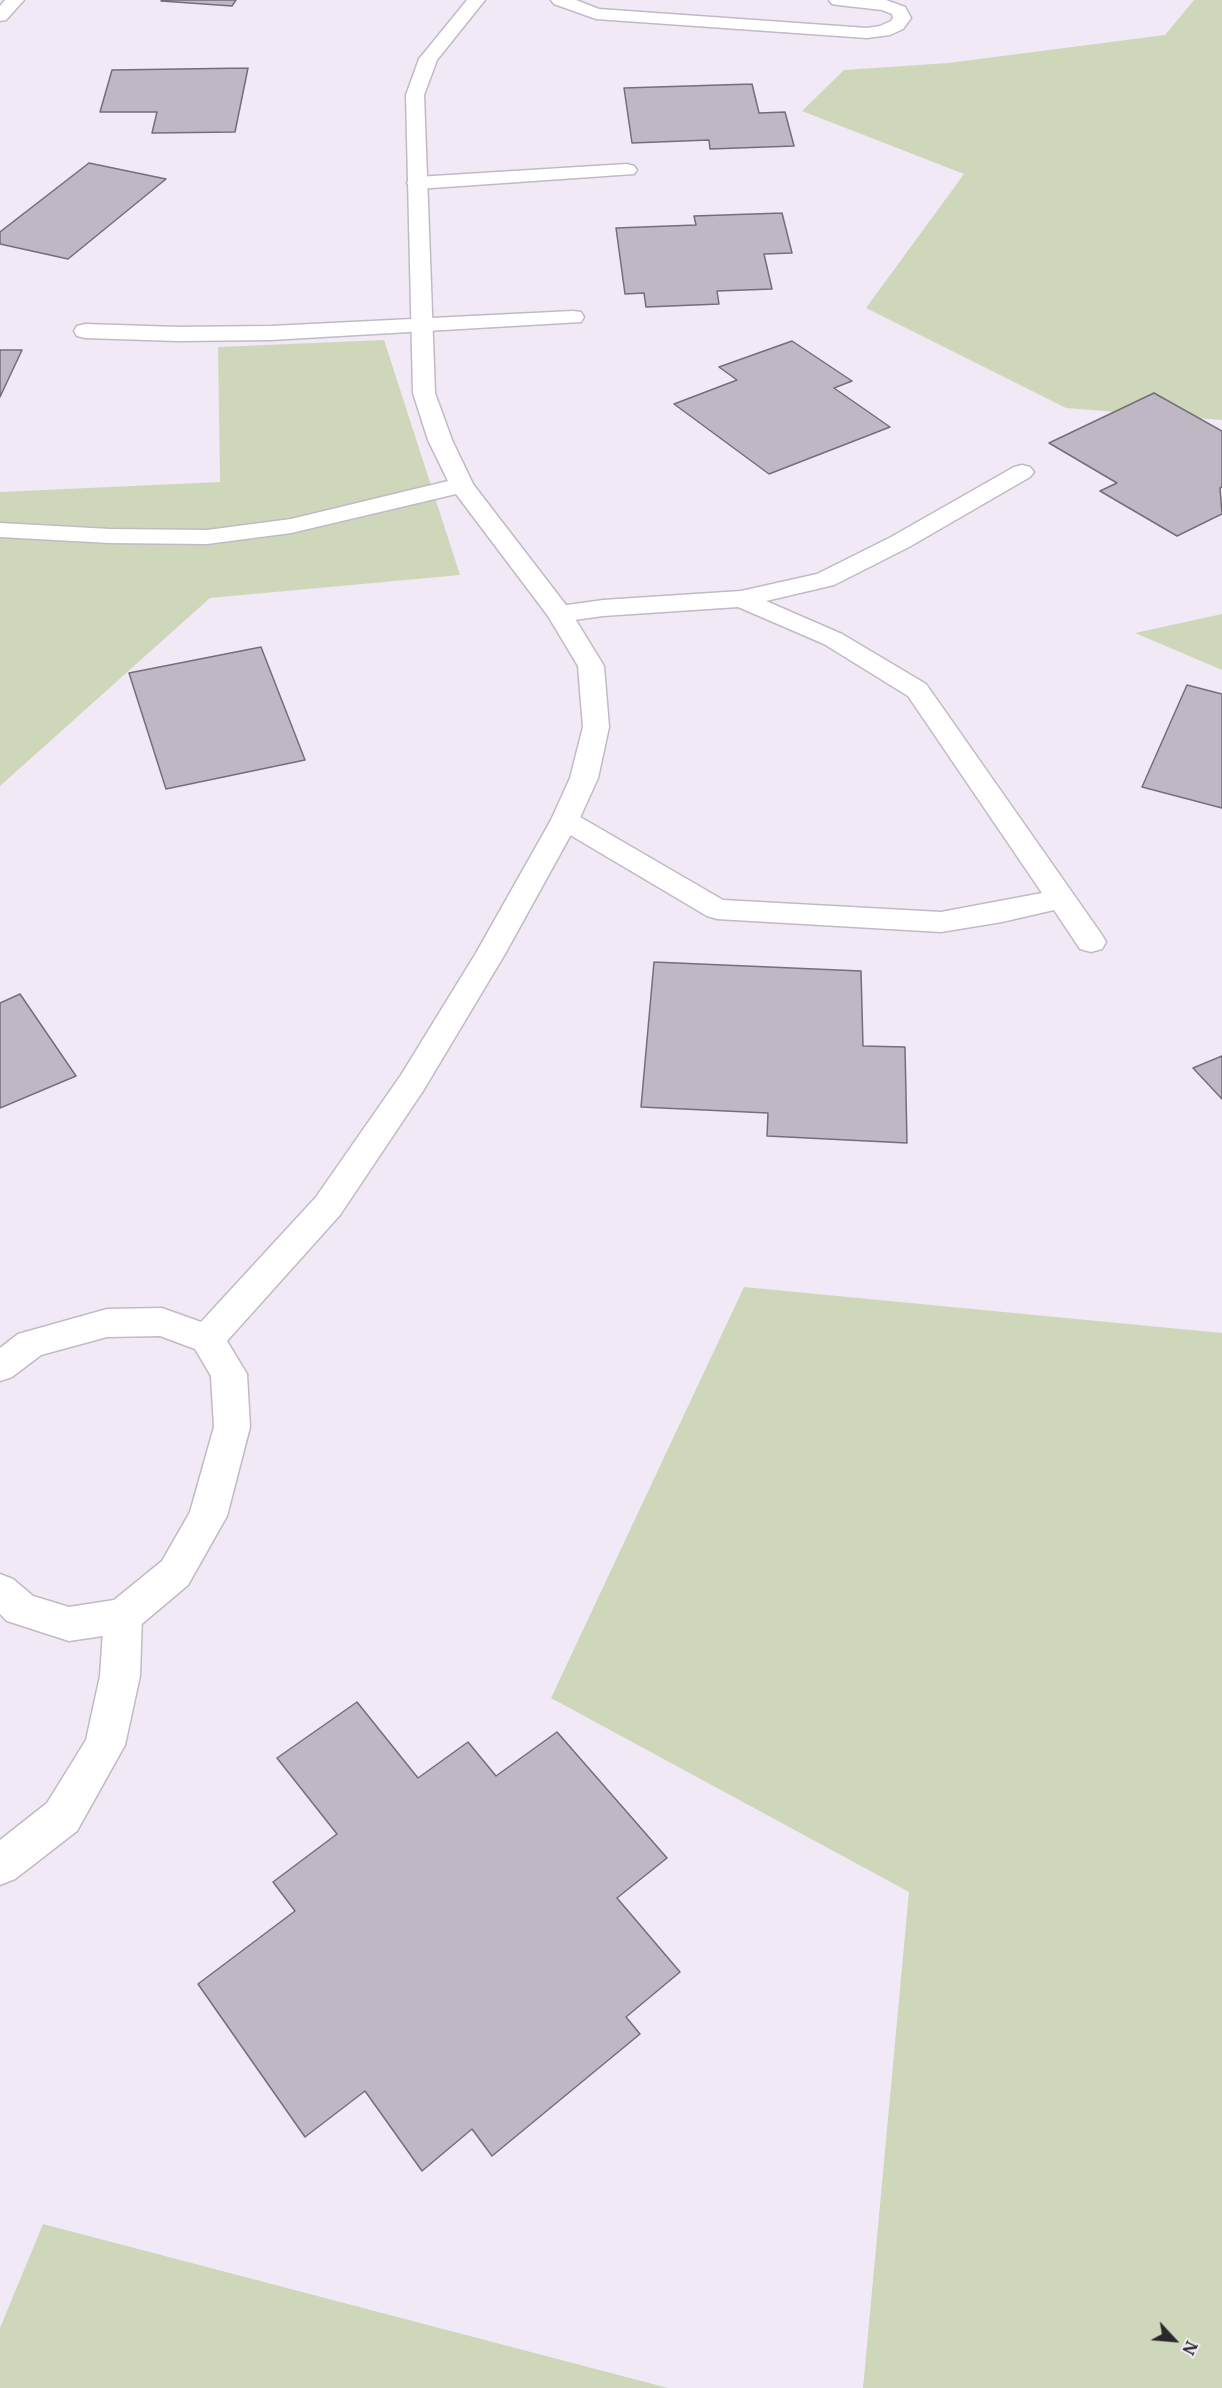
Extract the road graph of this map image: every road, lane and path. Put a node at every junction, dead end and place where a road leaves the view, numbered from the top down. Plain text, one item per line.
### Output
1 (15, 0) edge
2 (476, 0) edge
3 (560, 0) edge
4 (838, 0) edge
5 (0, 16) edge
6 (627, 170) dead end
7 (417, 183) junction
8 (573, 317) dead end
9 (423, 324) junction
10 (85, 331) dead end
11 (1022, 472) dead end
12 (462, 485) junction
13 (0, 530) edge
14 (741, 599) junction
15 (560, 614) junction
16 (565, 820) junction
17 (1062, 898) junction
18 (1091, 942) dead end
19 (207, 1339) junction
20 (0, 1367) edge
21 (0, 1591) edge
22 (123, 1616) junction
23 (0, 1864) edge

1 - 5 street
2 - 7 street
3 - 4 street
6 - 7 street
7 - 9 street
8 - 9 street
9 - 10 street
9 - 12 street
11 - 14 street
12 - 13 street
12 - 15 street
14 - 15 street
14 - 17 street
15 - 16 street
16 - 17 street
16 - 19 street
17 - 18 street
19 - 20 street
19 - 22 street
21 - 22 street
22 - 23 street

